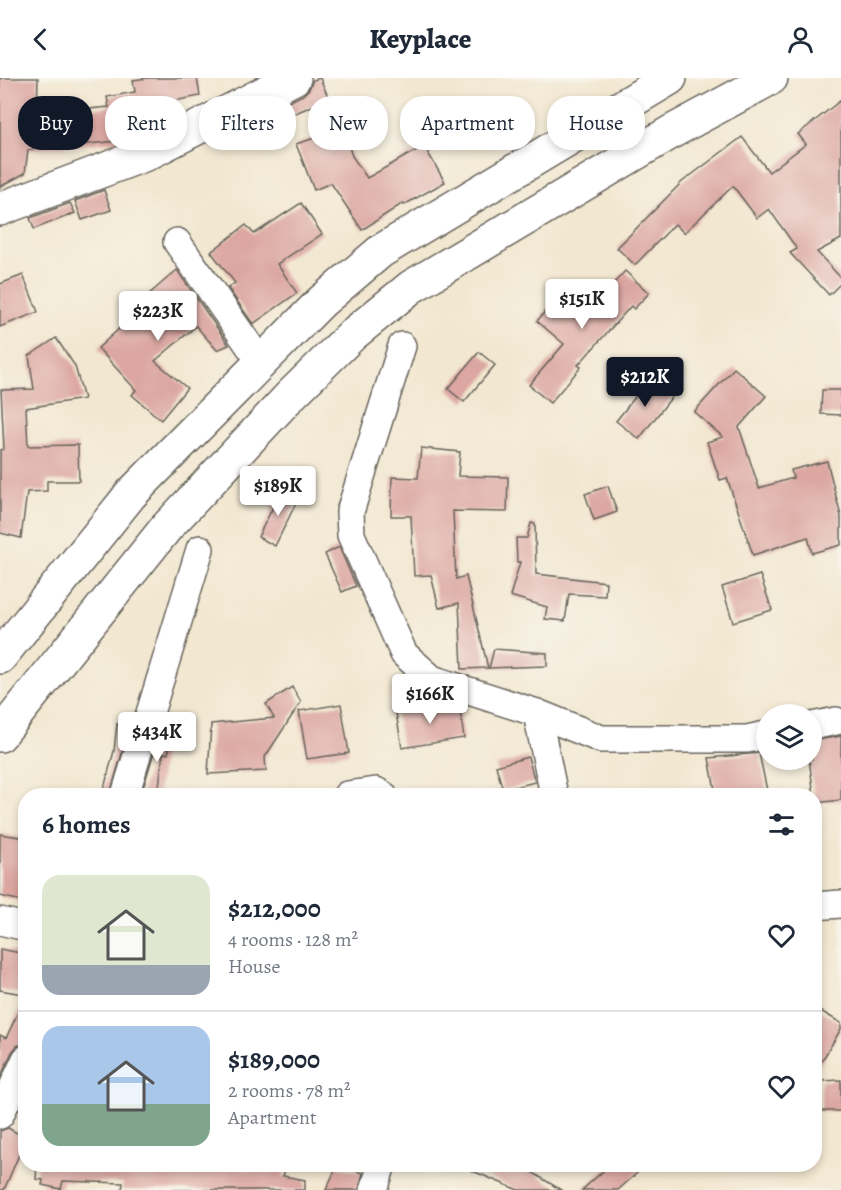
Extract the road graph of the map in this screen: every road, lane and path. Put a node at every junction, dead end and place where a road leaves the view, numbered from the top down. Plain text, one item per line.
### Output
1 (294, 78) edge
2 (670, 78) edge
3 (771, 78) edge
4 (0, 209) edge
5 (177, 242) dead end
6 (402, 346) dead end
7 (260, 362) junction
8 (200, 549) dead end
9 (0, 657) edge
10 (537, 713) junction
11 (0, 735) edge
12 (756, 737) edge
13 (127, 788) edge
14 (553, 788) edge
15 (841, 904) edge
16 (822, 905) edge
17 (0, 921) edge
18 (18, 925) edge
19 (18, 1076) edge
20 (0, 1115) edge
21 (380, 1172) edge
22 (374, 1190) edge

1 - 4 main road
2 - 7 main road
3 - 11 main road
5 - 7 street
6 - 10 street
7 - 9 main road
8 - 13 street
10 - 12 street
10 - 14 street
15 - 16 street
17 - 18 street
19 - 20 street
21 - 22 street

